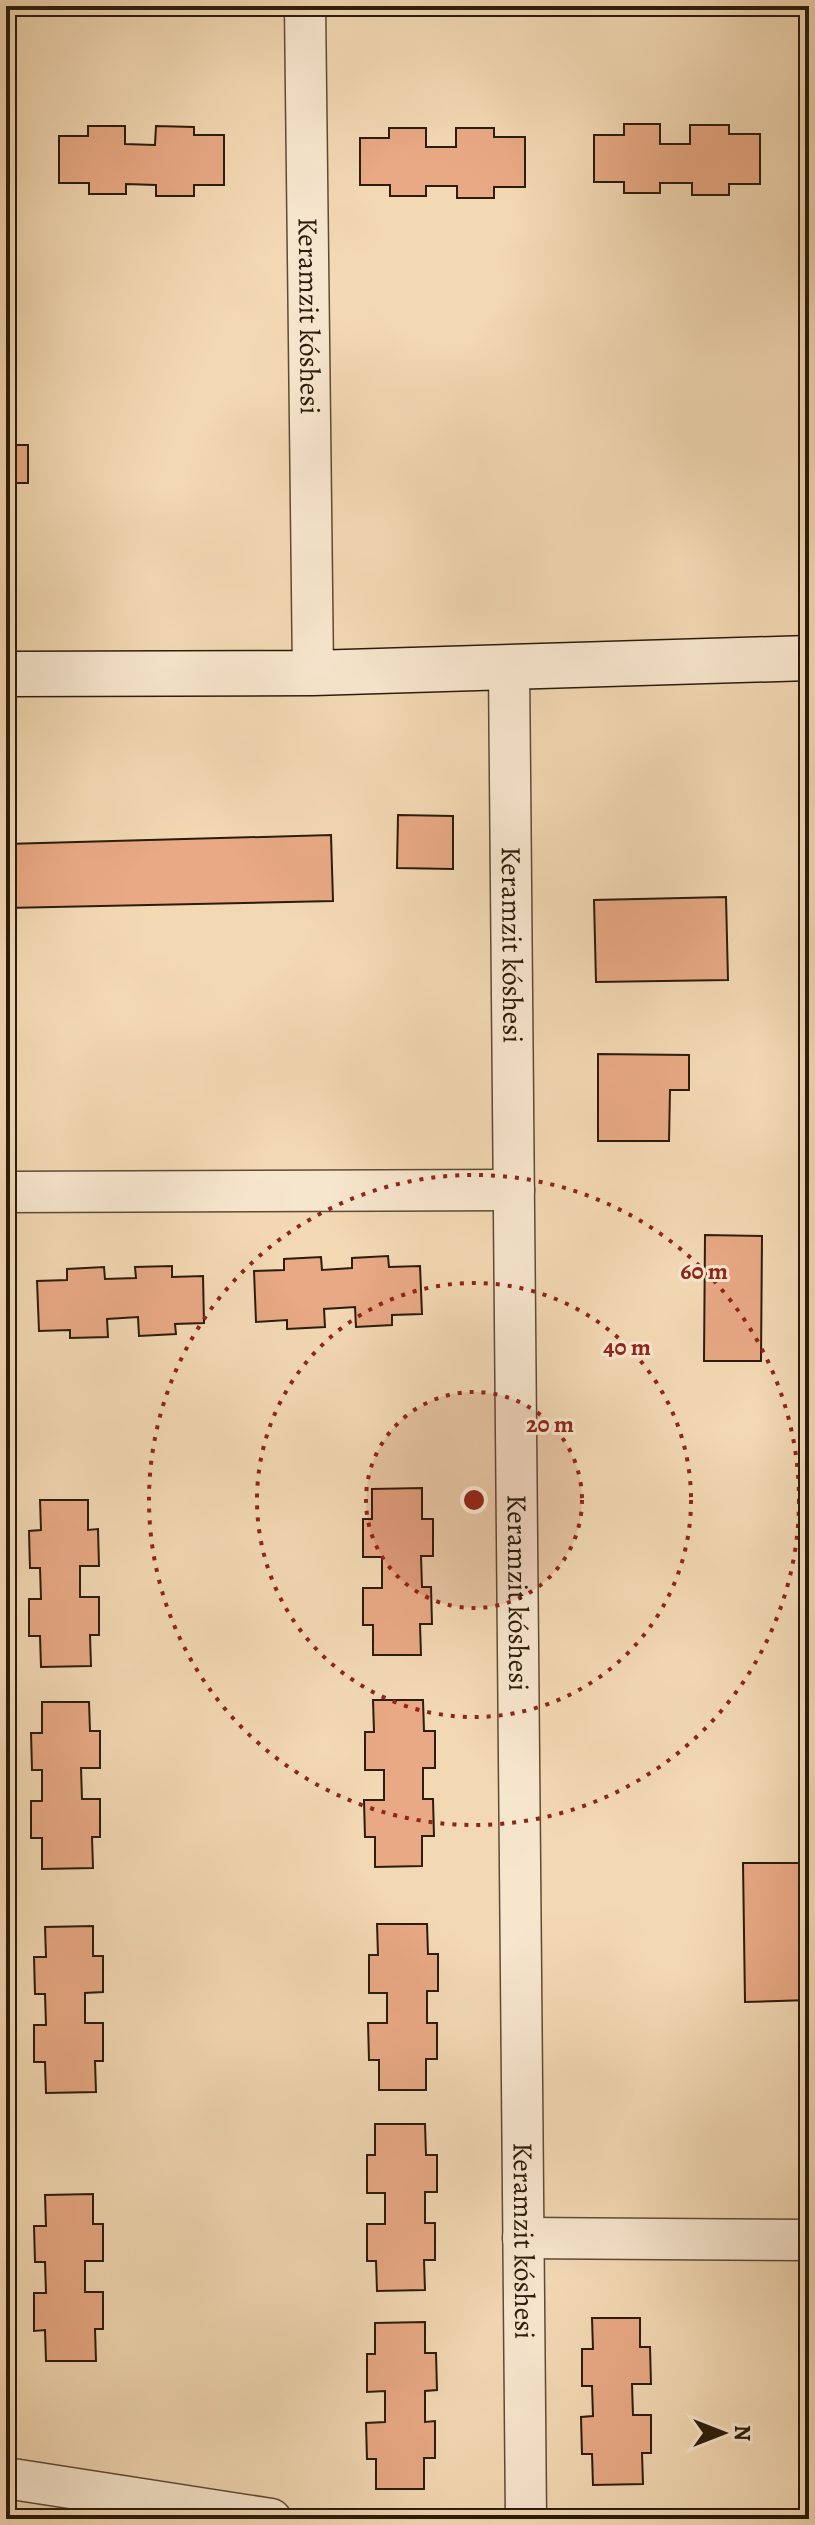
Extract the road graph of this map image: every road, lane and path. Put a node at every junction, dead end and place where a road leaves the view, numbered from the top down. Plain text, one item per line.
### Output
1 (305, 6) edge
2 (809, 658) edge
3 (509, 667) junction
4 (313, 673) junction
5 (6, 674) edge
6 (514, 1190) junction
7 (6, 1192) edge
8 (523, 2238) junction
9 (809, 2240) edge
10 (6, 2478) edge
11 (271, 2519) edge
12 (526, 2519) edge

1 - 4 street, Keramzit kóshesi
2 - 3 street
3 - 4 street
3 - 6 street, Keramzit kóshesi
4 - 5 street
6 - 7 street
6 - 8 street, Keramzit kóshesi
8 - 9 street
8 - 12 street, Keramzit kóshesi
10 - 11 street

